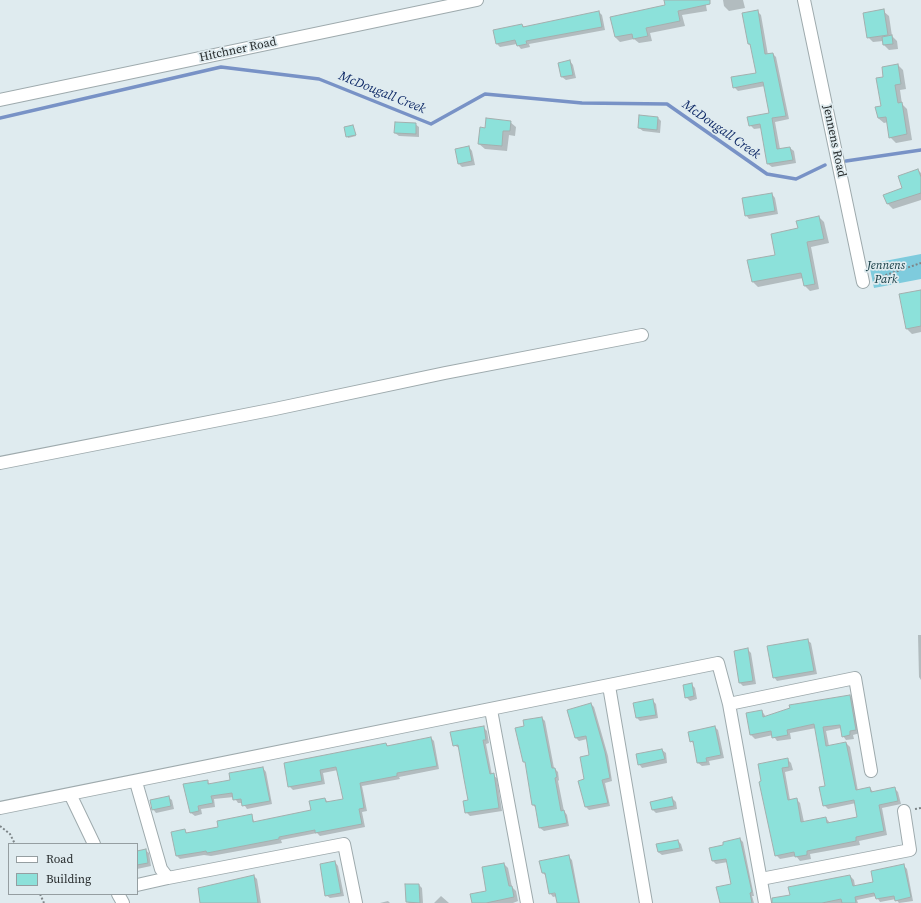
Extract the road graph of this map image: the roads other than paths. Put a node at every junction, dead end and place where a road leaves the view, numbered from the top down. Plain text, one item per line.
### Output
1 (477, 0) edge
2 (804, 0) edge
3 (0, 100) edge
4 (863, 282) road end
5 (642, 335) dead end
6 (0, 463) edge
7 (609, 686) junction
8 (729, 704) junction
9 (491, 710) junction
10 (871, 771) dead end
11 (136, 782) junction
12 (70, 794) junction
13 (0, 808) edge
14 (904, 811) dead end
15 (94, 843) edge
16 (168, 878) junction
17 (761, 879) junction
18 (138, 885) edge
19 (356, 903) edge
20 (527, 903) edge
21 (646, 903) edge
22 (765, 903) edge

1 - 3 street, Hitchner Road
2 - 4 street, Jennens Road
5 - 6 street
7 - 8 street
7 - 9 street
7 - 21 street
8 - 10 street
8 - 17 street
9 - 11 street
9 - 20 street
11 - 12 street
11 - 16 street
12 - 13 street
12 - 15 street
14 - 17 street
16 - 18 street
16 - 19 street
17 - 22 street

